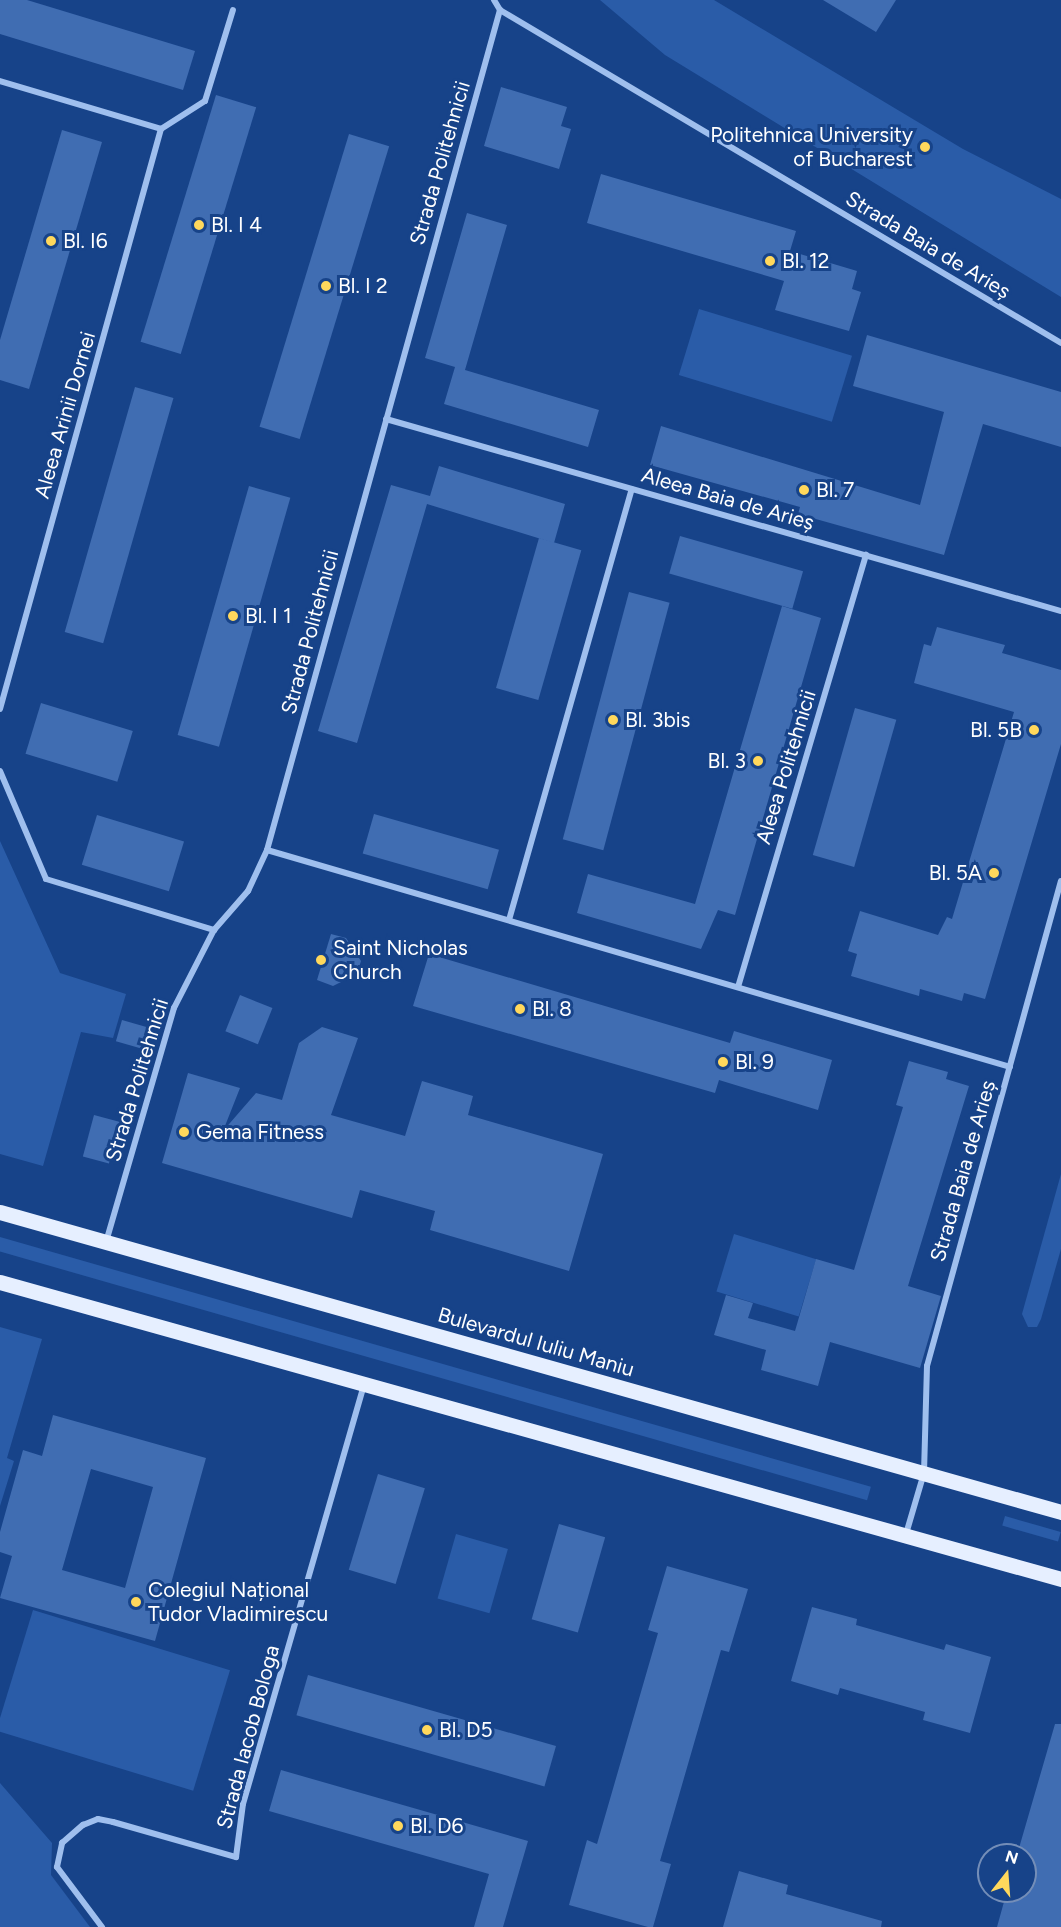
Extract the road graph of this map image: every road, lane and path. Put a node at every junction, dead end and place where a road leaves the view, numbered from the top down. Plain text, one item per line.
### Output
1 (494, 0) edge
2 (500, 9) junction
3 (233, 10) dead end
4 (0, 81) edge
5 (161, 129) junction
6 (1061, 343) edge
7 (386, 419) junction
8 (632, 489) junction
9 (866, 555) junction
10 (1061, 611) edge
11 (0, 709) edge
12 (0, 771) edge
13 (267, 850) junction
14 (1061, 881) edge
15 (508, 920) junction
16 (214, 930) junction
17 (738, 987) junction
18 (1010, 1067) junction
19 (0, 1212) edge
20 (106, 1242) junction
21 (0, 1282) edge
22 (364, 1384) junction
23 (924, 1473) junction
24 (1061, 1512) edge
25 (906, 1535) junction
26 (1061, 1579) edge
27 (102, 1927) edge

1 - 2 street
2 - 6 street, Strada Baia de Arieș
2 - 7 street, Strada Politehnicii
3 - 5 street
4 - 5 street
5 - 11 street, Aleea Arinii Dornei
7 - 8 street, Aleea Baia de Arieș
7 - 13 street, Strada Politehnicii
8 - 9 street, Aleea Baia de Arieș
8 - 15 street
9 - 10 street, Aleea Baia de Arieș
9 - 17 street, Aleea Politehnicii
12 - 16 street
13 - 15 street
13 - 16 street, Strada Politehnicii
14 - 18 street, Strada Baia de Arieș
15 - 17 street
16 - 20 street, Strada Politehnicii
17 - 18 street
18 - 23 street, Strada Baia de Arieș
19 - 20 main road, Bulevardul Iuliu Maniu
20 - 23 main road, Bulevardul Iuliu Maniu
21 - 22 main road
22 - 25 main road
22 - 27 street, Strada Iacob Bologa
23 - 24 main road, Bulevardul Iuliu Maniu
23 - 25 street, Strada Baia de Arieș
25 - 26 main road

